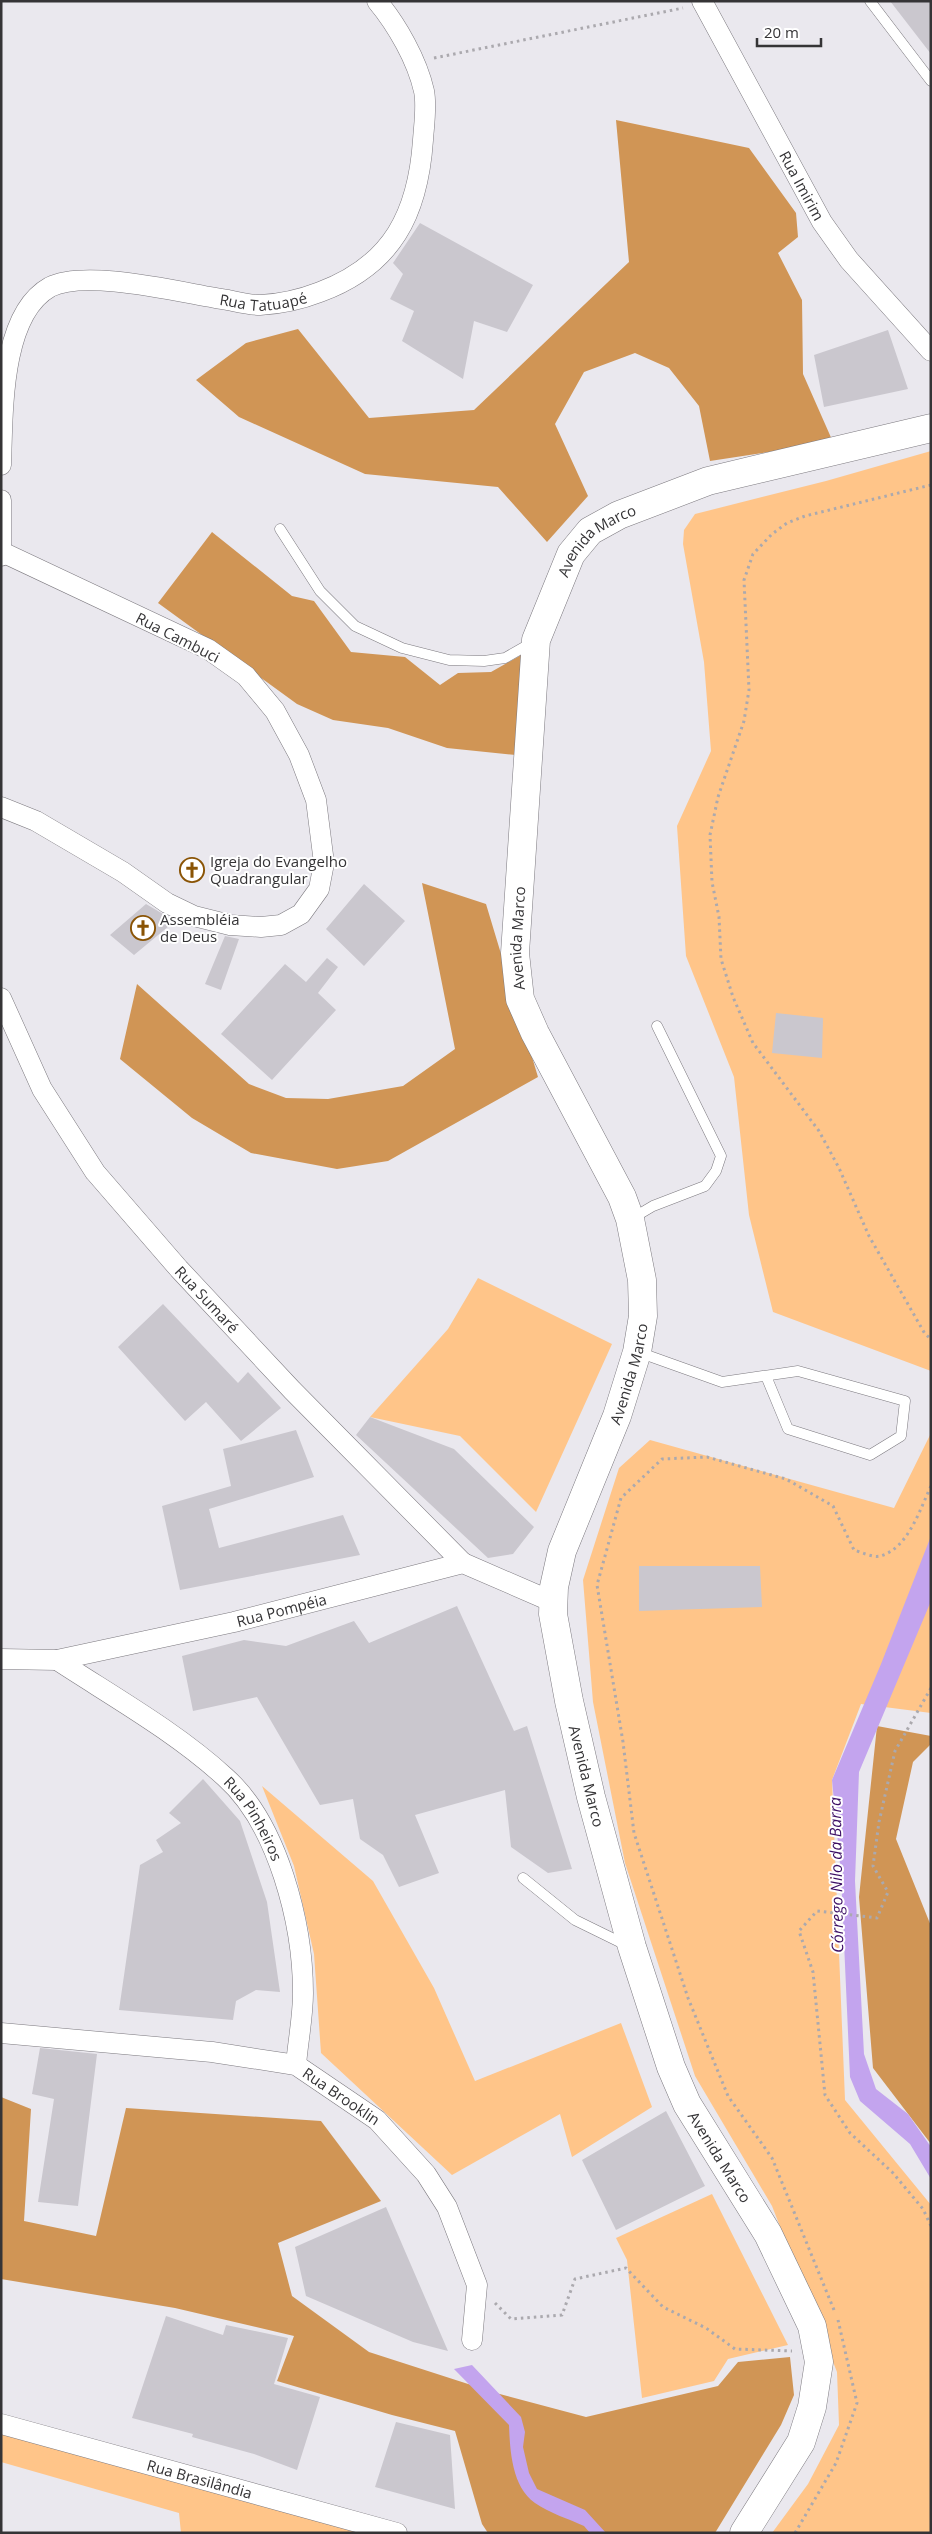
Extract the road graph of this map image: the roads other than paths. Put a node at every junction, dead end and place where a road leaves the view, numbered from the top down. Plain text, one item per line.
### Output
1 (377, 1) edge
2 (870, 1) edge
3 (702, 2) edge
4 (931, 80) edge
5 (931, 351) edge
6 (931, 428) edge
7 (1, 465) edge
8 (1, 500) edge
9 (280, 529) dead end
10 (2, 554) edge
11 (536, 640) junction
12 (1, 807) edge
13 (1, 998) edge
14 (657, 1026) dead end
15 (630, 1219) junction
16 (637, 1352) junction
17 (766, 1376) junction
18 (463, 1563) junction
19 (554, 1602) junction
20 (1, 1659) edge
21 (57, 1660) junction
22 (523, 1878) dead end
23 (632, 1947) junction
24 (1, 2033) edge
25 (296, 2065) junction
26 (472, 2340) dead end
27 (1, 2424) edge
28 (397, 2533) edge
29 (744, 2533) edge

1 - 7 street, Rua Tatuapé
2 - 4 lane
3 - 5 street, Rua Imirim
6 - 11 main road, Avenida Marco
8 - 10 street
9 - 11 lane
10 - 12 street, Rua Cambuci
11 - 15 main road, Avenida Marco
13 - 18 street, Rua Sumaré
14 - 15 lane
15 - 16 main road, Avenida Marco
16 - 17 lane
16 - 19 main road, Avenida Marco
17 - 17 lane
18 - 19 street
18 - 21 street, Rua Pompéia
19 - 23 main road, Avenida Marco
20 - 21 street, Rua Pompéia
21 - 25 street, Rua Pinheiros
22 - 23 lane
23 - 29 main road, Avenida Marco
24 - 25 street, Rua Brooklin
25 - 26 street, Rua Brooklin
27 - 28 street, Rua Brasilândia

